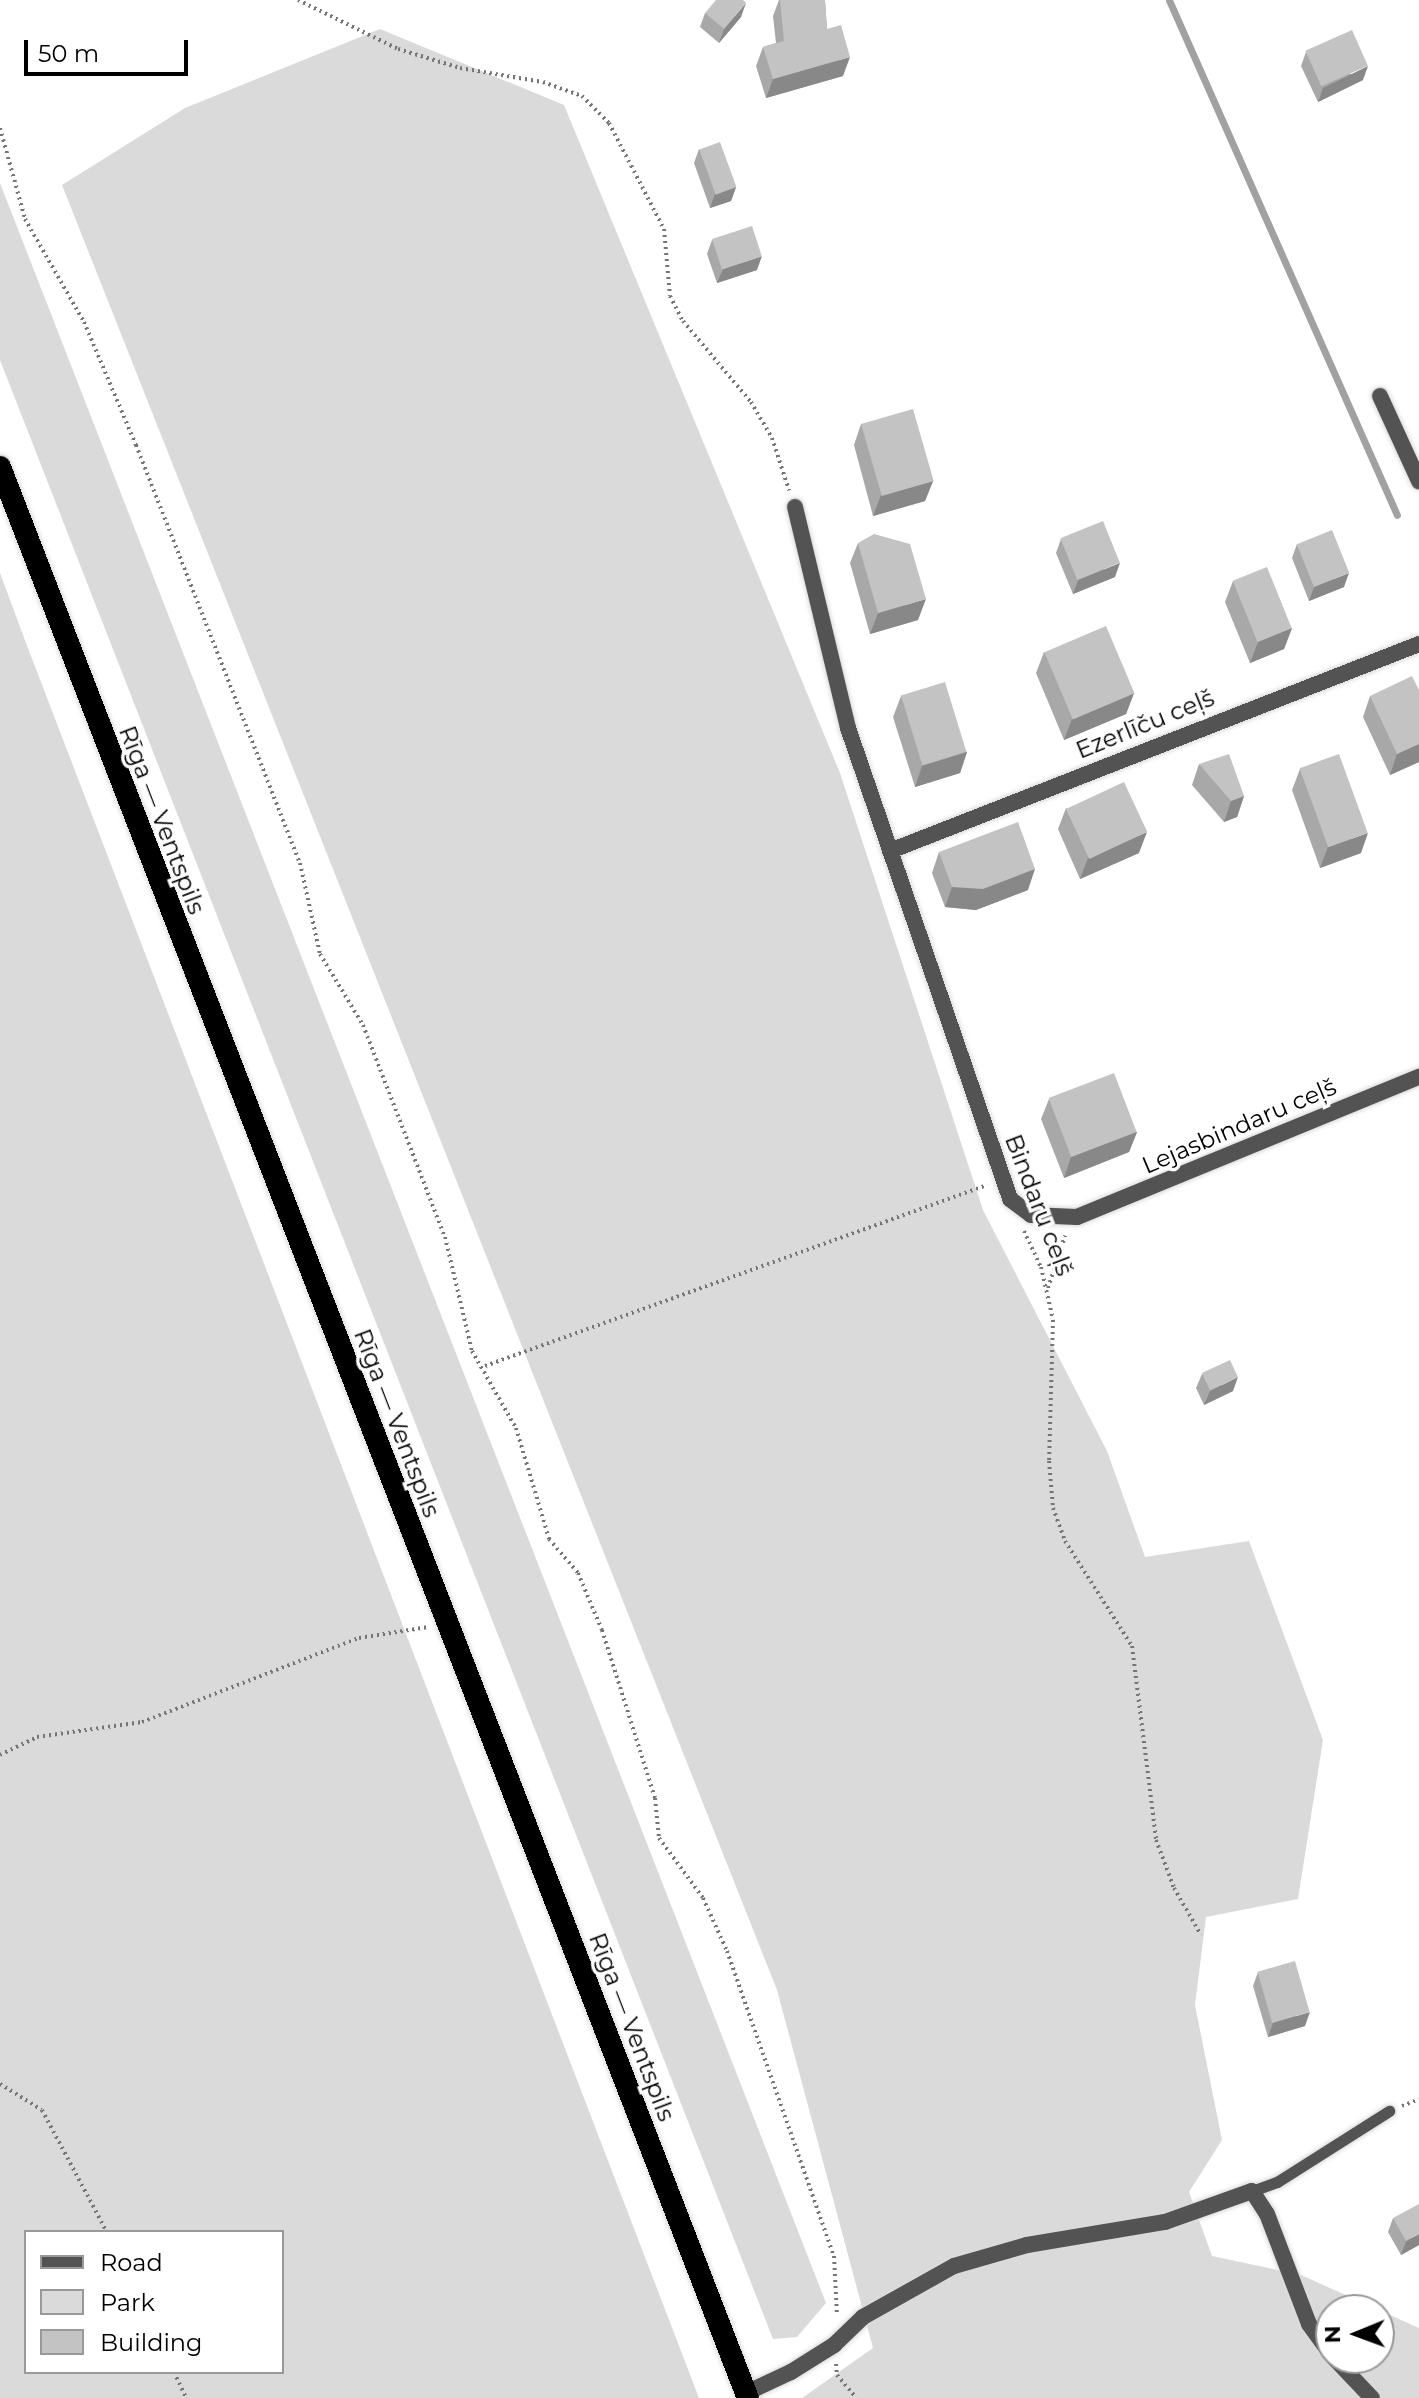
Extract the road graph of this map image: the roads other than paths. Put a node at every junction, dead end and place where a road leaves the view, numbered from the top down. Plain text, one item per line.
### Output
1 (1380, 396) dead end
2 (0, 467) edge
3 (1419, 481) edge
4 (795, 507) road end
5 (1419, 644) edge
6 (890, 851) junction
7 (1419, 1077) edge
8 (1010, 1199) joint
9 (1389, 2111) dead end
10 (1252, 2191) junction
11 (1315, 2332) edge
12 (1349, 2374) edge
13 (747, 2396) edge
14 (1372, 2398) edge

1 - 3 street
2 - 13 highway, Rīga — Ventspils
4 - 6 street, Bindaru ceļš
5 - 6 street, Ezerlīču ceļš
6 - 8 street, Bindaru ceļš
7 - 8 street, Lejasbindaru ceļš
9 - 10 lane
10 - 11 street
10 - 13 street
12 - 14 street

